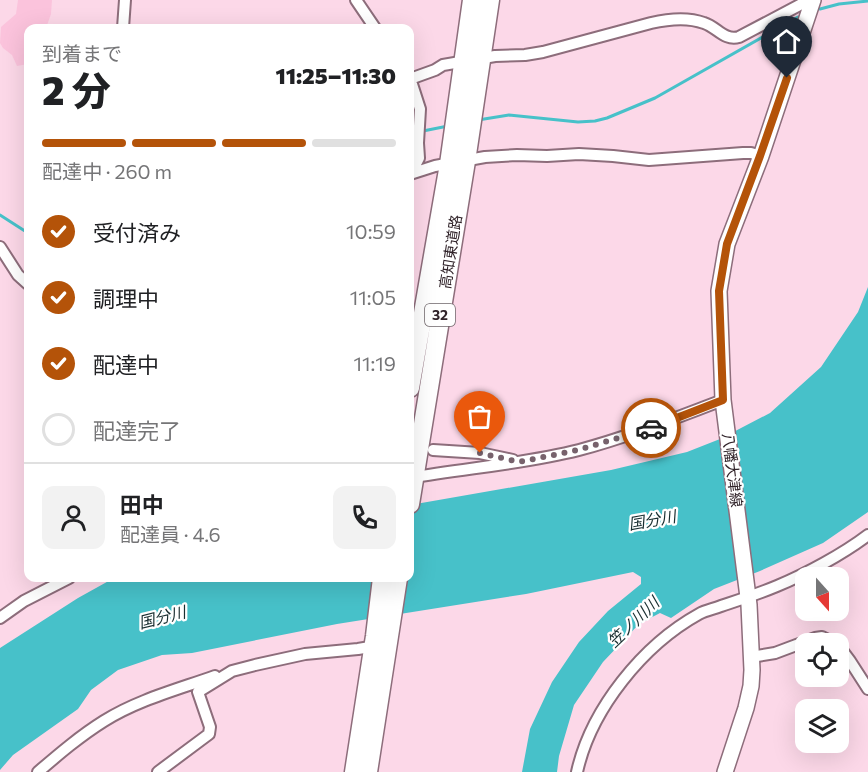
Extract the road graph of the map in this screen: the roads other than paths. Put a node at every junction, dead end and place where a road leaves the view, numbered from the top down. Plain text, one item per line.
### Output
1 (125, 0) edge
2 (356, 0) edge
3 (472, 0) edge
4 (490, 0) edge
5 (811, 0) edge
6 (123, 24) edge
7 (372, 24) edge
8 (472, 60) junction
9 (414, 78) edge
10 (414, 91) edge
11 (760, 156) junction
12 (457, 162) junction
13 (414, 163) edge
14 (414, 173) edge
15 (0, 247) edge
16 (24, 280) edge
17 (414, 369) edge
18 (723, 403) junction
19 (433, 450) dead end
20 (519, 462) junction
21 (414, 467) edge
22 (414, 487) edge
23 (868, 535) edge
24 (61, 582) edge
25 (382, 582) edge
26 (397, 582) edge
27 (747, 595) junction
28 (0, 618) edge
29 (381, 640) junction
30 (795, 646) edge
31 (752, 657) junction
32 (849, 661) edge
33 (232, 671) junction
34 (868, 689) edge
35 (198, 692) junction
36 (153, 697) junction
37 (730, 768) edge
38 (38, 772) edge
39 (158, 772) edge
40 (354, 772) edge
41 (368, 772) edge
42 (577, 772) edge

1 - 6 street
2 - 7 street
3 - 8 highway, 高知東道路 / 32
4 - 8 highway, 高知東道路 / 32
5 - 8 street
5 - 11 main road, 八幡大津線
8 - 9 street
8 - 12 highway, 高知東道路 / 32
10 - 13 street
11 - 12 street
11 - 18 main road, 八幡大津線
12 - 14 street
12 - 17 highway, 高知東道路 / 32
12 - 21 highway, 高知東道路 / 32
15 - 16 street
18 - 20 street
18 - 27 main road, 八幡大津線
19 - 20 street
20 - 22 street
23 - 27 street
24 - 28 street
25 - 29 highway
26 - 29 highway
27 - 31 main road, 八幡大津線
27 - 42 street
29 - 33 street
29 - 40 highway
29 - 41 highway
30 - 31 street
31 - 37 main road, 八幡大津線
32 - 34 street
33 - 35 street
33 - 36 street
35 - 36 street
35 - 39 street
36 - 38 street

